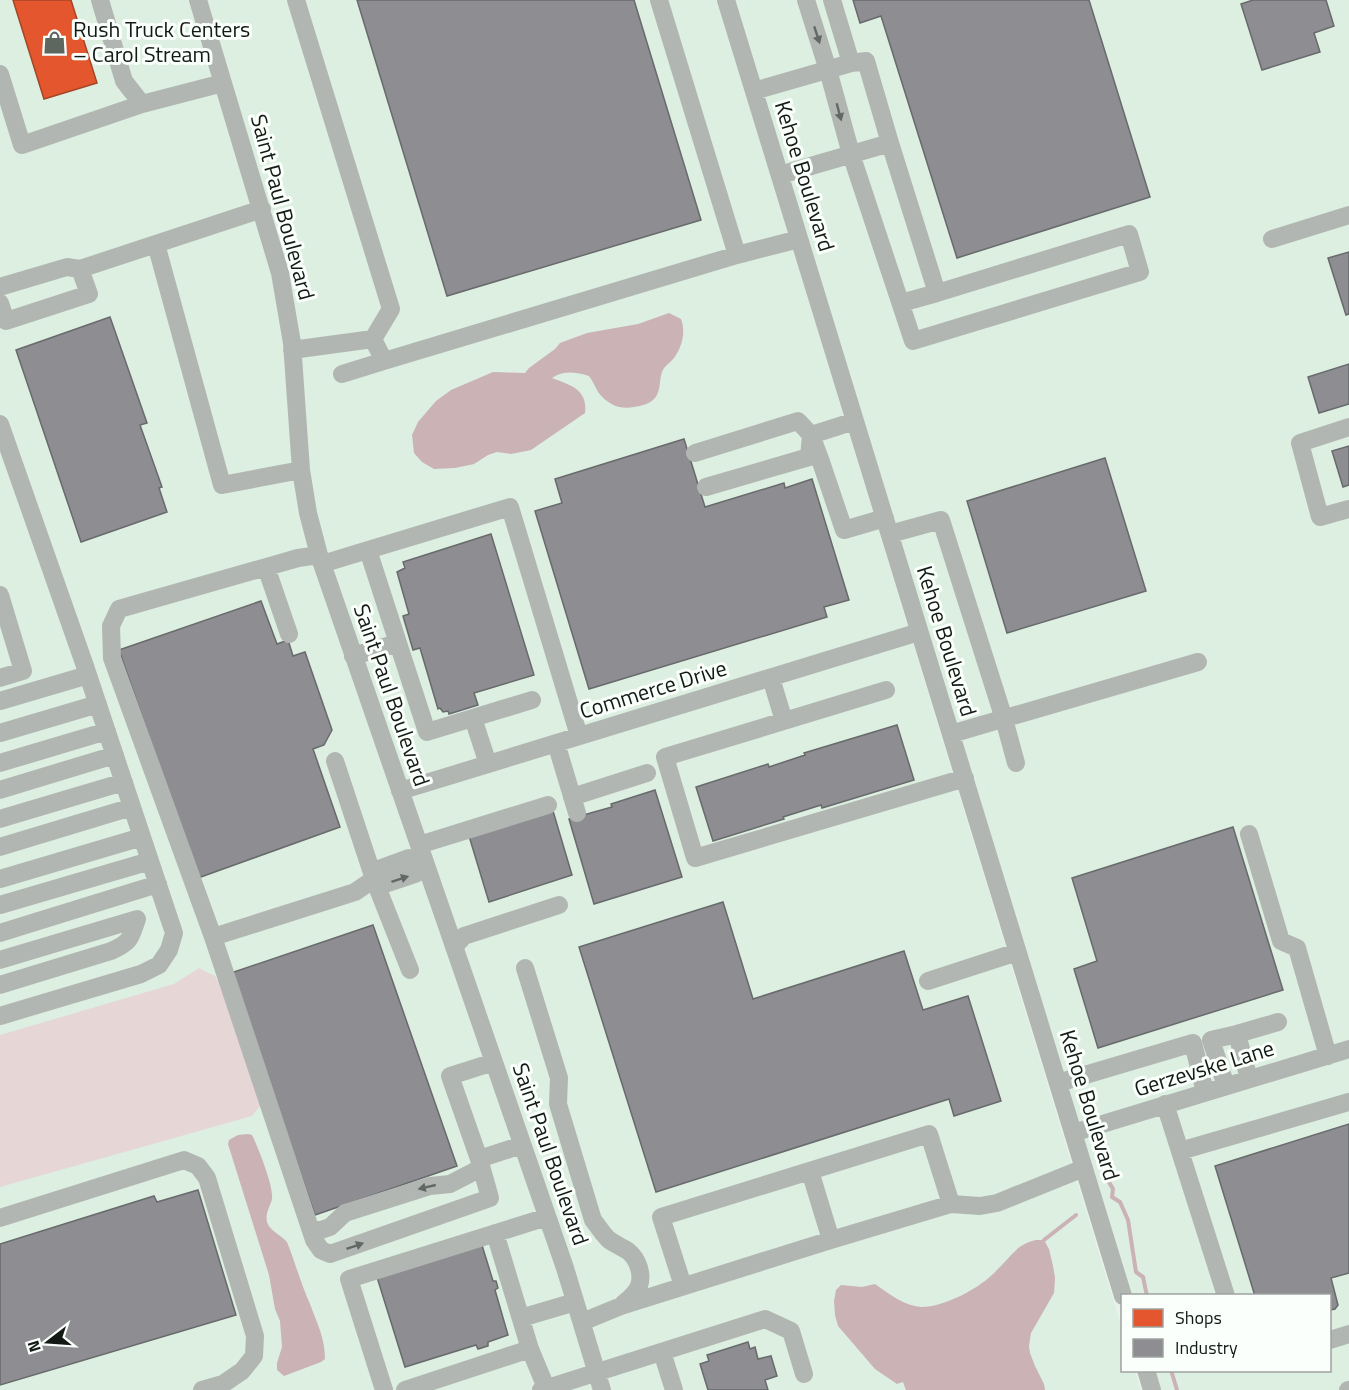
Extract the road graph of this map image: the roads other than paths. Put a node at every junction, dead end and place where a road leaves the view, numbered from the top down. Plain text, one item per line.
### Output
1 (100, 0) edge
2 (198, 0) edge
3 (296, 0) edge
4 (659, 0) edge
5 (726, 0) edge
6 (806, 0) edge
7 (832, 0) edge
8 (851, 63) junction
9 (828, 70) junction
10 (0, 74) edge
11 (223, 83) junction
12 (754, 91) junction
13 (142, 104) junction
14 (890, 143) junction
15 (851, 154) junction
16 (780, 175) junction
17 (262, 209) junction
18 (1349, 215) edge
19 (799, 239) junction
20 (1272, 239) dead end
21 (156, 244) junction
22 (737, 255) junction
23 (80, 269) junction
24 (0, 287) edge
25 (937, 292) junction
26 (0, 303) edge
27 (901, 303) junction
28 (373, 339) junction
29 (292, 350) junction
30 (384, 361) junction
31 (342, 374) dead end
32 (855, 421) junction
33 (0, 424) edge
34 (1349, 427) edge
35 (811, 435) junction
36 (695, 453) dead end
37 (301, 470) junction
38 (706, 487) dead end
39 (1349, 509) edge
40 (887, 526) junction
41 (368, 550) junction
42 (320, 560) junction
43 (266, 567) junction
44 (0, 596) edge
45 (920, 632) junction
46 (289, 634) dead end
47 (398, 643) junction
48 (353, 656) junction
49 (1198, 662) dead end
50 (88, 675) junction
51 (0, 678) edge
52 (771, 678) junction
53 (886, 690) dead end
54 (532, 700) dead end
55 (0, 701) edge
56 (98, 704) junction
57 (473, 718) junction
58 (1004, 719) junction
59 (784, 721) junction
60 (107, 731) junction
61 (0, 733) edge
62 (951, 734) junction
63 (579, 736) junction
64 (556, 743) junction
65 (115, 755) junction
66 (335, 761) dead end
67 (0, 763) edge
68 (1016, 763) dead end
69 (488, 764) junction
70 (647, 773) dead end
71 (965, 778) junction
72 (124, 782) junction
73 (0, 790) edge
74 (400, 791) junction
75 (548, 805) dead end
76 (132, 807) junction
77 (0, 819) edge
78 (1249, 834) dead end
79 (142, 837) junction
80 (0, 847) edge
81 (420, 856) junction
82 (150, 861) junction
83 (0, 879) edge
84 (374, 879) junction
85 (158, 884) junction
86 (0, 905) edge
87 (165, 905) junction
88 (560, 905) dead end
89 (137, 919) junction
90 (0, 933) edge
91 (213, 937) junction
92 (454, 946) junction
93 (1017, 952) junction
94 (0, 960) edge
95 (525, 968) dead end
96 (410, 970) dead end
97 (928, 981) dead end
98 (0, 985) edge
99 (0, 1016) edge
100 (1278, 1022) dead end
101 (1239, 1042) junction
102 (1349, 1049) edge
103 (1328, 1056) junction
104 (1217, 1058) junction
105 (494, 1062) junction
106 (1198, 1064) junction
107 (1249, 1079) junction
108 (1058, 1083) junction
109 (1226, 1086) junction
110 (1205, 1092) junction
111 (1349, 1102) edge
112 (1166, 1104) junction
113 (1073, 1133) junction
114 (522, 1145) junction
115 (1180, 1151) junction
116 (480, 1164) junction
117 (1084, 1168) junction
118 (810, 1171) junction
119 (951, 1204) junction
120 (547, 1216) junction
121 (0, 1218) edge
122 (311, 1230) junction
123 (495, 1233) junction
124 (831, 1240) junction
125 (683, 1286) junction
126 (1122, 1294) edge
127 (1225, 1294) edge
128 (575, 1302) junction
129 (621, 1306) junction
130 (521, 1318) junction
131 (582, 1322) junction
132 (1349, 1334) edge
133 (1331, 1339) edge
134 (531, 1349) junction
135 (662, 1352) junction
136 (1146, 1372) edge
137 (804, 1374) dead end
138 (600, 1381) edge
139 (202, 1390) edge
140 (384, 1390) edge
141 (405, 1390) edge
142 (545, 1390) edge
143 (674, 1390) edge
144 (1152, 1390) edge

1 - 13 street
2 - 11 street, Saint Paul Boulevard
3 - 28 street
4 - 22 street
5 - 12 street, Kehoe Boulevard
6 -> 9 street
7 - 8 street
8 - 9 street
8 - 14 street
9 - 12 street
9 -> 15 street
10 - 13 street
11 - 13 street
11 - 17 street, Saint Paul Boulevard
12 - 16 street, Kehoe Boulevard
14 - 15 street
14 - 25 street
15 - 16 street
15 - 27 street
16 - 19 street, Kehoe Boulevard
17 - 21 street
17 - 29 street, Saint Paul Boulevard
18 - 20 street
19 - 22 street
19 - 32 street, Kehoe Boulevard
21 - 23 street
21 - 37 street
22 - 30 street
23 - 24 street
23 - 26 street
25 - 27 street
25 - 27 street
28 - 29 street
28 - 30 street
29 - 37 street, Saint Paul Boulevard
30 - 31 street
32 - 35 street
32 - 40 street, Kehoe Boulevard
33 - 50 street
34 - 39 street
35 - 36 street
35 - 38 street
35 - 40 street
37 - 42 street, Saint Paul Boulevard
40 - 45 street, Kehoe Boulevard
40 - 58 street
41 - 42 street
41 - 47 street
41 - 63 street
42 - 43 street
42 - 48 street, Saint Paul Boulevard
43 - 46 street
43 - 91 street
44 - 51 street
45 - 52 street, Commerce Drive
45 - 62 street, Kehoe Boulevard
47 - 48 street
47 - 57 street
48 - 74 street, Saint Paul Boulevard
49 - 58 street
50 - 55 street
50 - 56 street
52 - 59 street
52 - 63 street, Commerce Drive
53 - 59 street
54 - 57 street
56 - 60 street
56 - 61 street
57 - 69 street
58 - 62 street
58 - 68 street
59 - 71 street
60 - 65 street
60 - 67 street
62 - 71 street, Kehoe Boulevard
63 - 64 street, Commerce Drive
64 - 69 street, Commerce Drive
64 - 70 street
65 - 72 street
65 - 73 street
66 - 84 street
69 - 74 street, Commerce Drive
71 - 93 street, Kehoe Boulevard
72 - 76 street
72 - 77 street
74 - 81 street, Saint Paul Boulevard
75 - 81 street
76 - 79 street
76 - 80 street
78 - 103 street
79 - 82 street
79 - 83 street
81 - 84 street
81 - 92 street, Saint Paul Boulevard
82 - 85 street
82 - 86 street
84 - 91 street
84 - 96 street
85 - 87 street
85 - 90 street
87 - 89 street
87 - 99 street
88 - 92 street
89 - 94 street
89 - 98 street
91 - 122 street
92 - 105 street, Saint Paul Boulevard
93 - 97 street
93 - 108 street, Kehoe Boulevard
95 - 129 street
100 - 101 street
101 - 104 street
101 - 107 street
102 - 103 street, Gerzevske Lane
103 - 107 street, Gerzevske Lane
104 - 106 street
104 - 109 street
105 - 114 street, Saint Paul Boulevard
105 - 116 street
106 - 108 street
106 - 110 street
107 - 109 street, Gerzevske Lane
108 - 113 street, Kehoe Boulevard
109 - 110 street, Gerzevske Lane
110 - 112 street, Gerzevske Lane
111 - 115 street
112 - 113 street, Gerzevske Lane
112 - 115 street
113 - 117 street, Kehoe Boulevard
114 - 116 street
114 - 120 street, Saint Paul Boulevard
115 - 127 street
116 -> 122 street
122 -> 116 street
117 - 119 street
117 - 126 street, Kehoe Boulevard
118 - 119 street
118 - 124 street
118 - 125 street
119 - 124 street
120 - 123 street
120 - 128 street, Saint Paul Boulevard
121 - 139 street
123 - 130 street
123 - 140 street
124 - 125 street
125 - 129 street
128 - 130 street
128 - 131 street, Saint Paul Boulevard
129 - 131 street
130 - 134 street
131 - 138 street, Saint Paul Boulevard
132 - 133 street
134 - 141 street
134 - 142 street
135 - 137 street
135 - 138 street
135 - 143 street
136 - 144 street
138 - 142 street

